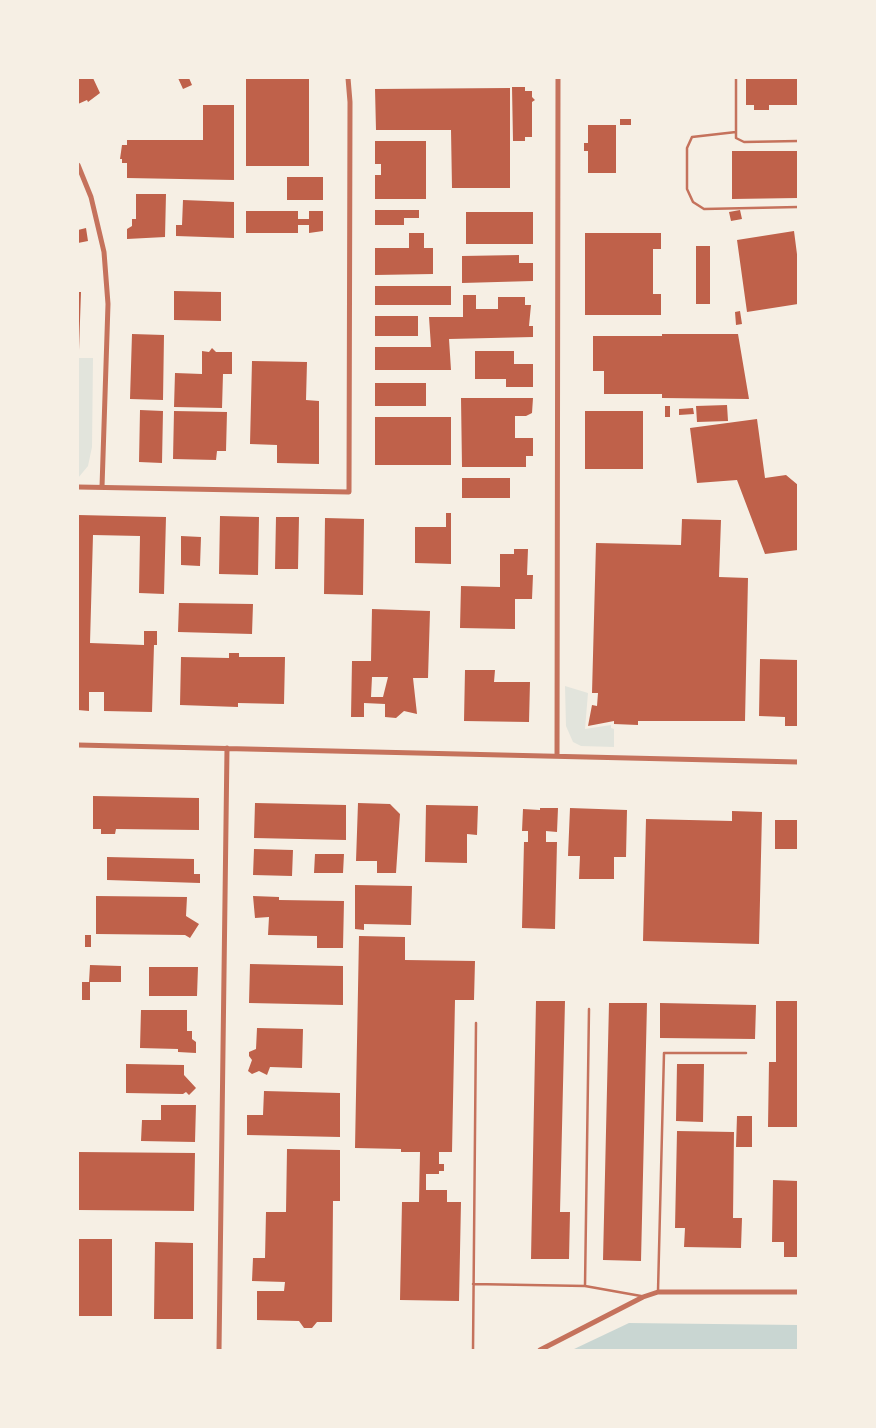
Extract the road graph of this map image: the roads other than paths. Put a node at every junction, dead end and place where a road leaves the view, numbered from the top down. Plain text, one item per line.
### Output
1 (348, 78) edge
2 (558, 78) edge
3 (736, 78) edge
4 (736, 132) junction
5 (798, 141) edge
6 (78, 165) edge
7 (798, 206) edge
8 (78, 486) edge
9 (102, 487) junction
10 (78, 745) edge
11 (227, 748) junction
12 (557, 756) junction
13 (798, 762) edge
14 (589, 1009) dead end
15 (476, 1023) dead end
16 (746, 1053) dead end
17 (473, 1284) junction
18 (585, 1286) junction
19 (658, 1292) junction
20 (798, 1292) edge
21 (643, 1297) junction
22 (219, 1350) edge
23 (472, 1350) edge
24 (540, 1350) edge

1 - 9 street
2 - 12 street
3 - 4 lane
4 - 5 lane
4 - 7 lane
6 - 9 street
8 - 9 street
10 - 11 street
11 - 12 street
11 - 22 street
12 - 13 street
14 - 18 lane
15 - 17 lane
16 - 19 lane
17 - 18 lane
17 - 23 lane
18 - 21 lane
19 - 20 street
19 - 21 street
21 - 24 street

